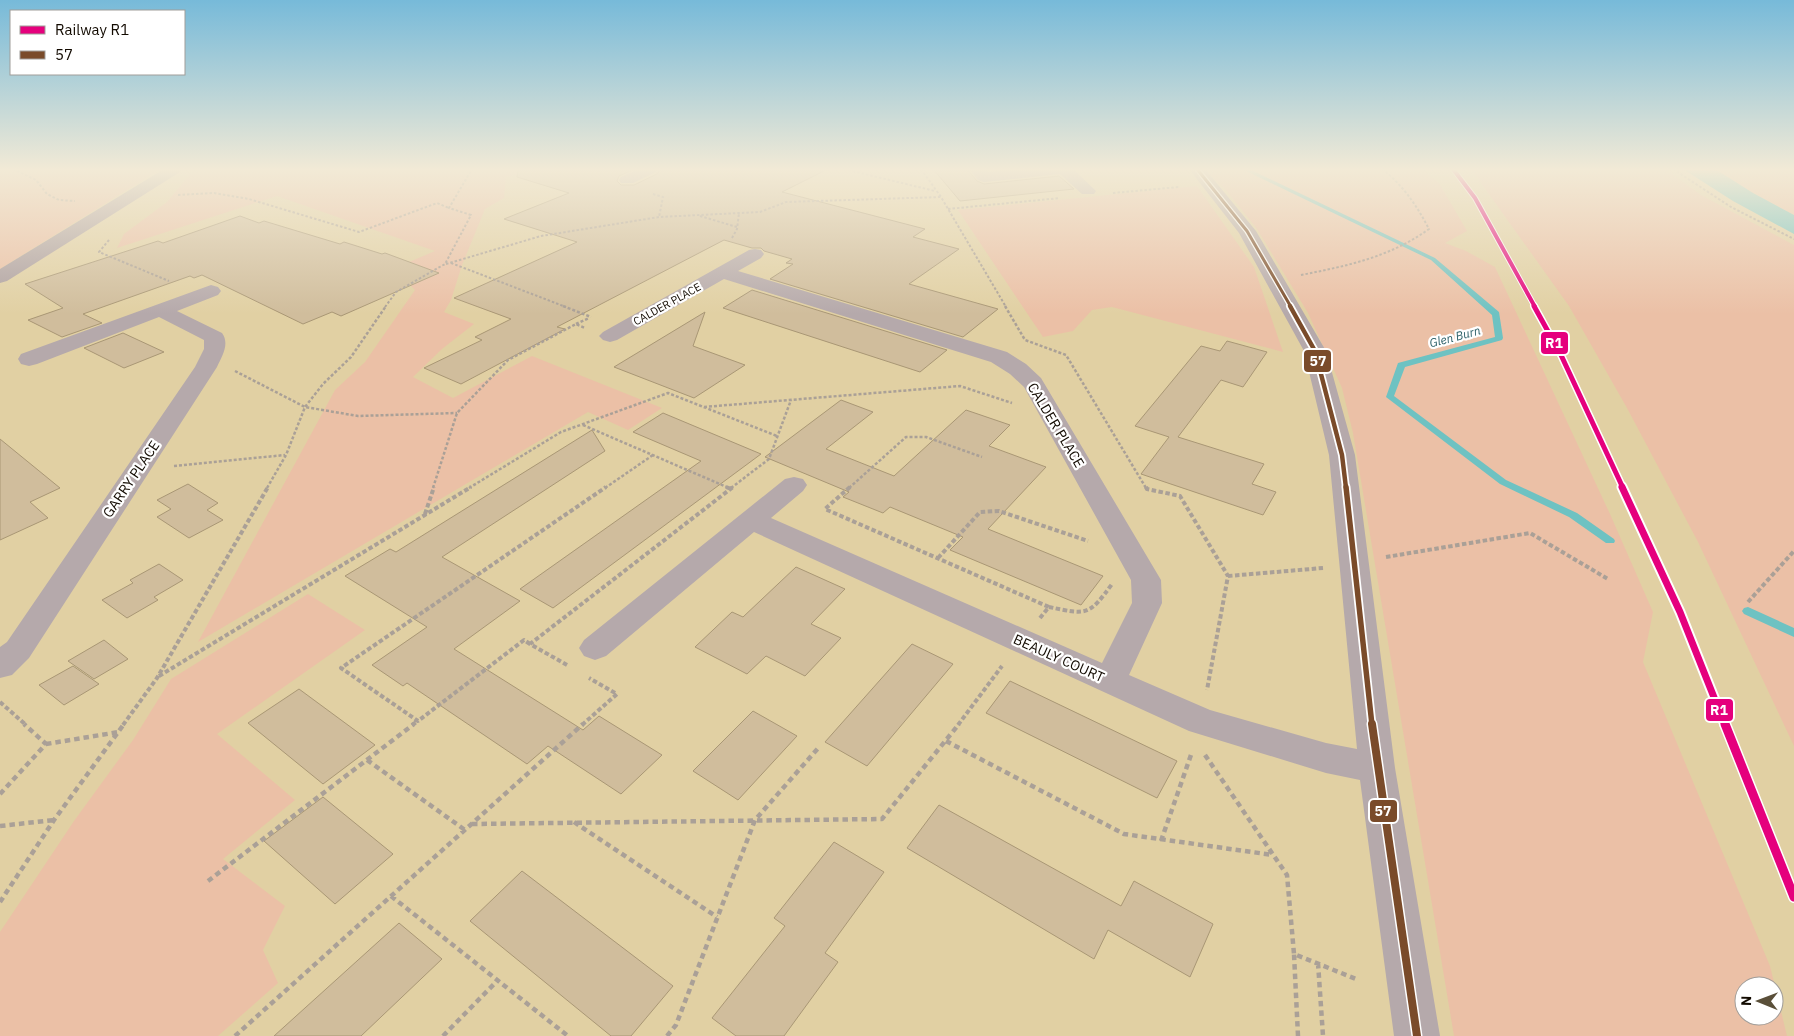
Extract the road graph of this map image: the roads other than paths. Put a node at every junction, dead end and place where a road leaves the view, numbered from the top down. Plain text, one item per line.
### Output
1 (96, 217) edge
2 (1236, 217) edge
3 (755, 254) dead end
4 (723, 273) junction
5 (0, 277) edge
6 (207, 293) road end
7 (160, 310) junction
8 (610, 336) road end
9 (28, 359) dead end
10 (794, 485) dead end
11 (751, 520) junction
12 (595, 648) dead end
13 (0, 666) edge
14 (1110, 681) junction
15 (1378, 768) junction
16 (1417, 1036) edge

1 - 5 street
2 - 15 street
3 - 4 street, CALDER PLACE
4 - 8 street, CALDER PLACE
4 - 14 street, CALDER PLACE
6 - 7 street
7 - 9 street
7 - 13 street, GARRY PLACE
10 - 11 street
11 - 12 street
11 - 14 street, BEAULY COURT
14 - 15 street, BEAULY COURT
15 - 16 street

